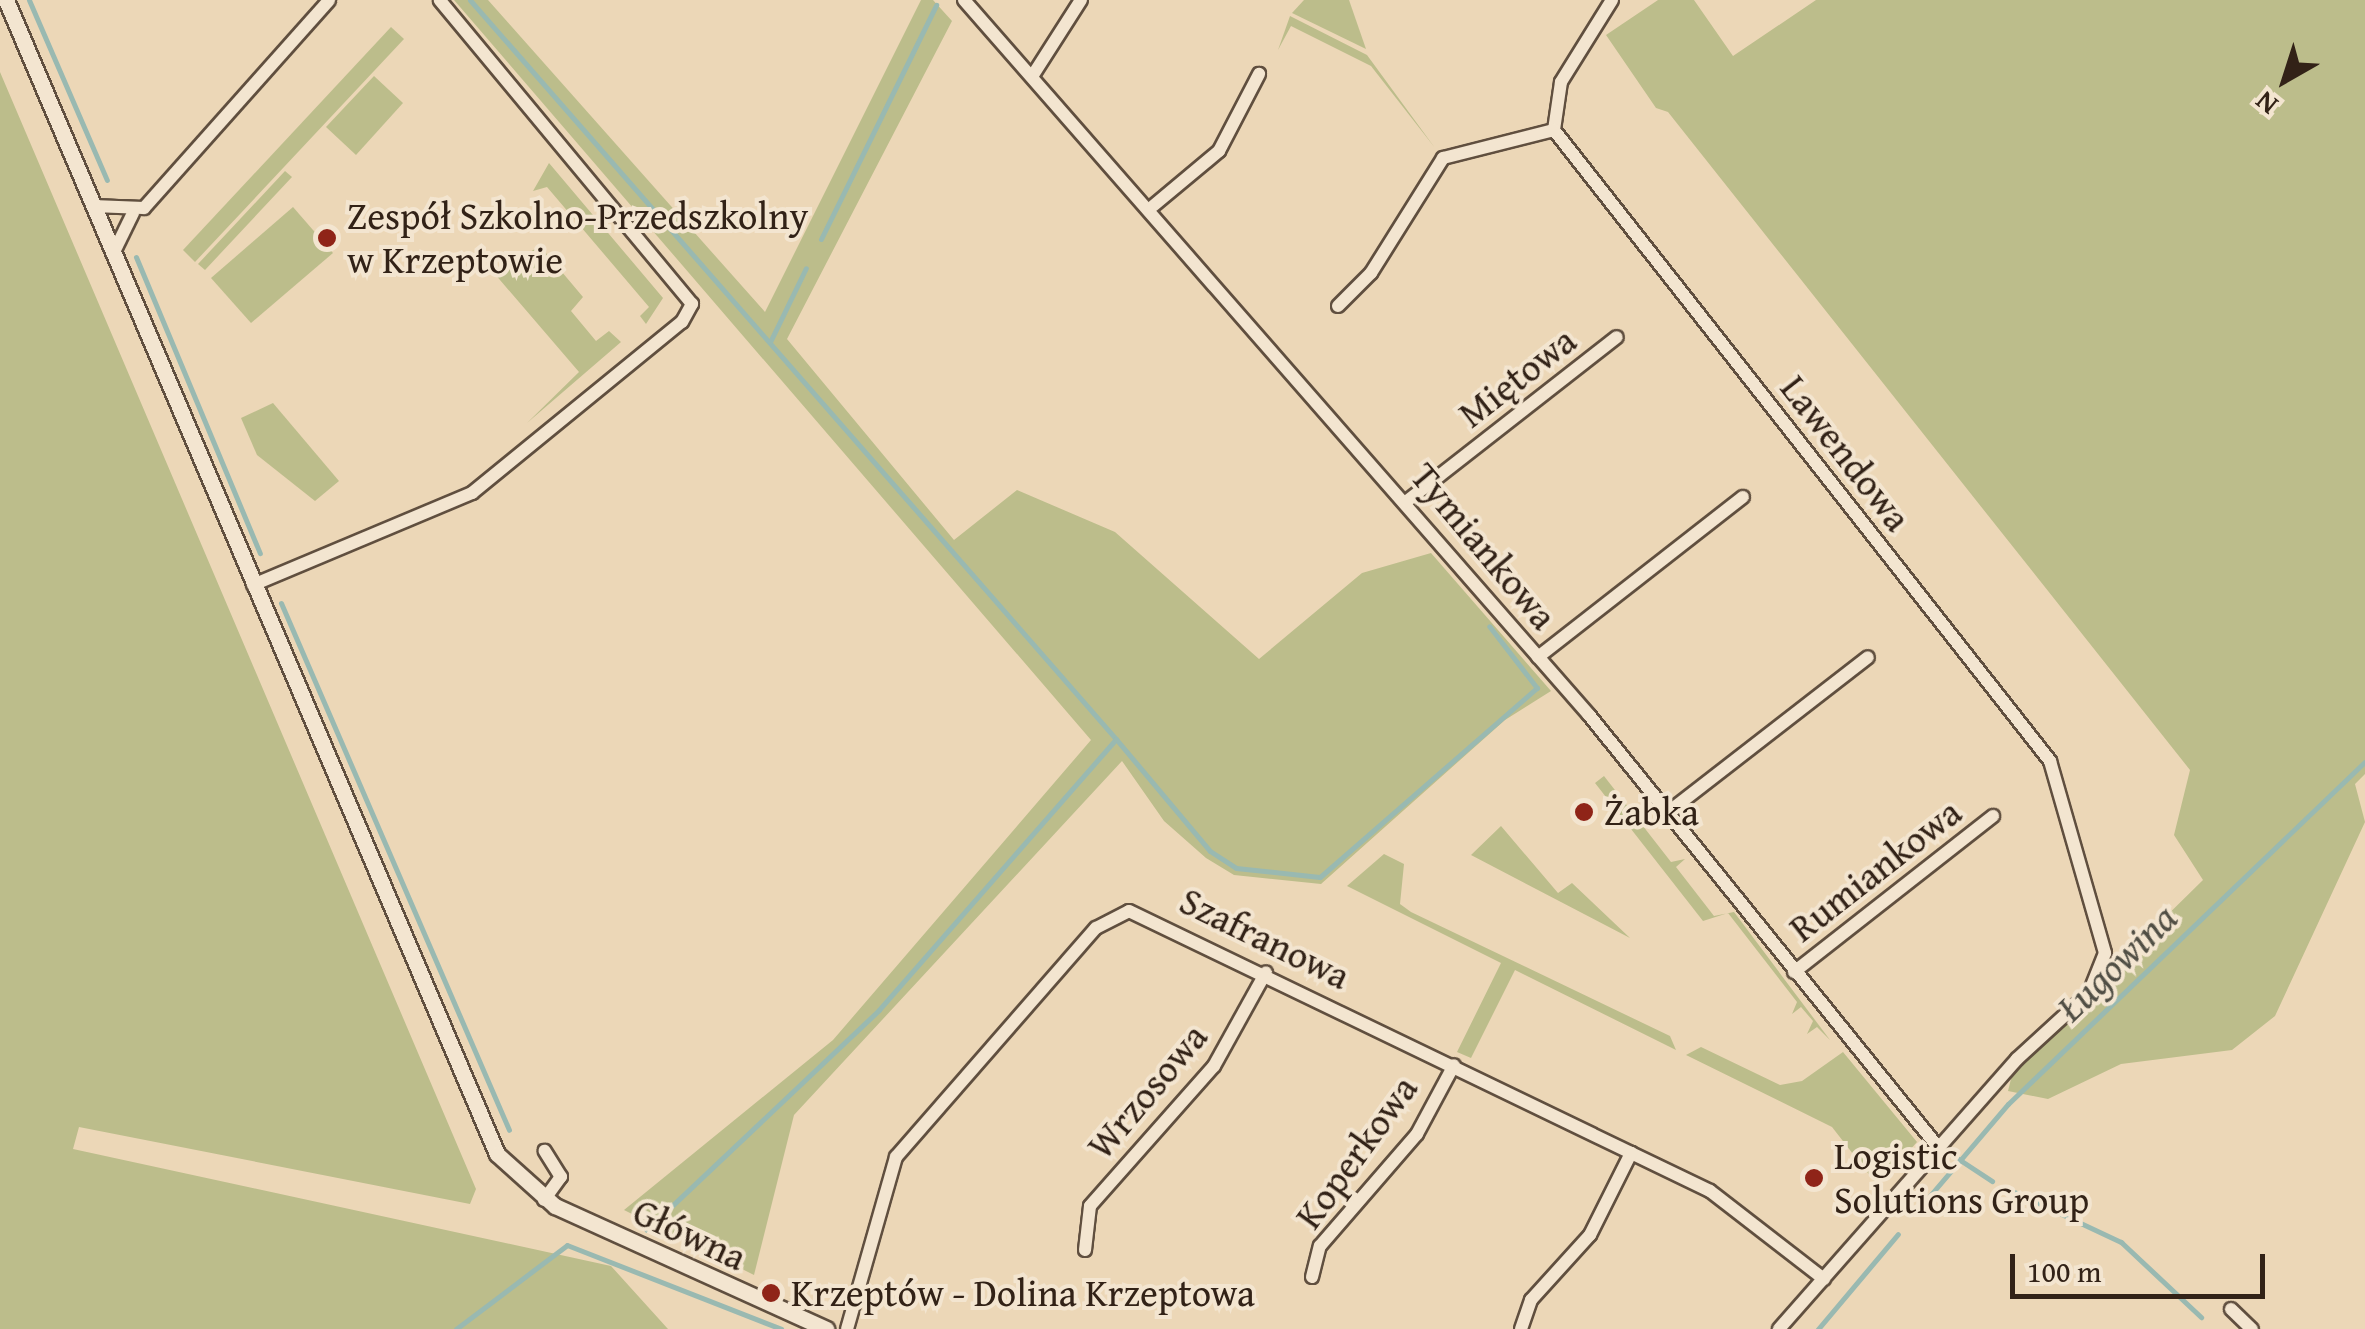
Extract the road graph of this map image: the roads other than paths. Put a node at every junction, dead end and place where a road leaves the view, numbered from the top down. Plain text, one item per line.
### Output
1 (6, 0) edge
2 (329, 0) edge
3 (440, 0) edge
4 (964, 0) edge
5 (1081, 0) edge
6 (1612, 0) edge
7 (1260, 74) dead end
8 (1033, 76) junction
9 (1554, 130) junction
10 (93, 206) junction
11 (1153, 206) junction
12 (133, 213) junction
13 (113, 254) junction
14 (1338, 306) dead end
15 (1617, 337) dead end
16 (1742, 497) dead end
17 (1407, 501) junction
18 (252, 586) junction
19 (1538, 656) junction
20 (1868, 657) dead end
21 (1667, 813) junction
22 (1993, 816) dead end
23 (1266, 972) junction
24 (1794, 972) junction
25 (1454, 1065) junction
26 (1938, 1147) junction
27 (545, 1152) dead end
28 (1631, 1153) junction
29 (544, 1200) junction
30 (1086, 1250) dead end
31 (1312, 1277) dead end
32 (1824, 1280) junction
33 (2230, 1310) dead end
34 (826, 1329) edge
35 (847, 1329) edge
36 (1521, 1329) edge
37 (1779, 1329) edge
38 (2252, 1329) edge

1 - 10 street, Główna
2 - 12 street
3 - 18 street
4 - 8 street, Tymiankowa
5 - 8 street
6 - 9 street
7 - 11 street
8 - 11 street, Tymiankowa
9 - 14 street
9 - 26 street, Lawendowa
10 - 12 street
10 - 13 street, Główna
11 - 17 street, Tymiankowa
12 - 13 street
13 - 18 street, Główna
15 - 17 street, Miętowa
16 - 19 street
17 - 19 street, Tymiankowa
18 - 29 street, Główna
19 - 21 street, Tymiankowa
20 - 21 street
21 - 24 street, Tymiankowa
22 - 24 street, Rumiankowa
23 - 25 street, Szafranowa
23 - 30 street, Wrzosowa
23 - 35 street, Szafranowa
24 - 26 street, Tymiankowa
25 - 28 street, Szafranowa
25 - 31 street, Koperkowa
26 - 32 street
27 - 29 street
28 - 32 street, Szafranowa
28 - 36 street
29 - 34 street, Główna
32 - 37 street
33 - 38 street

